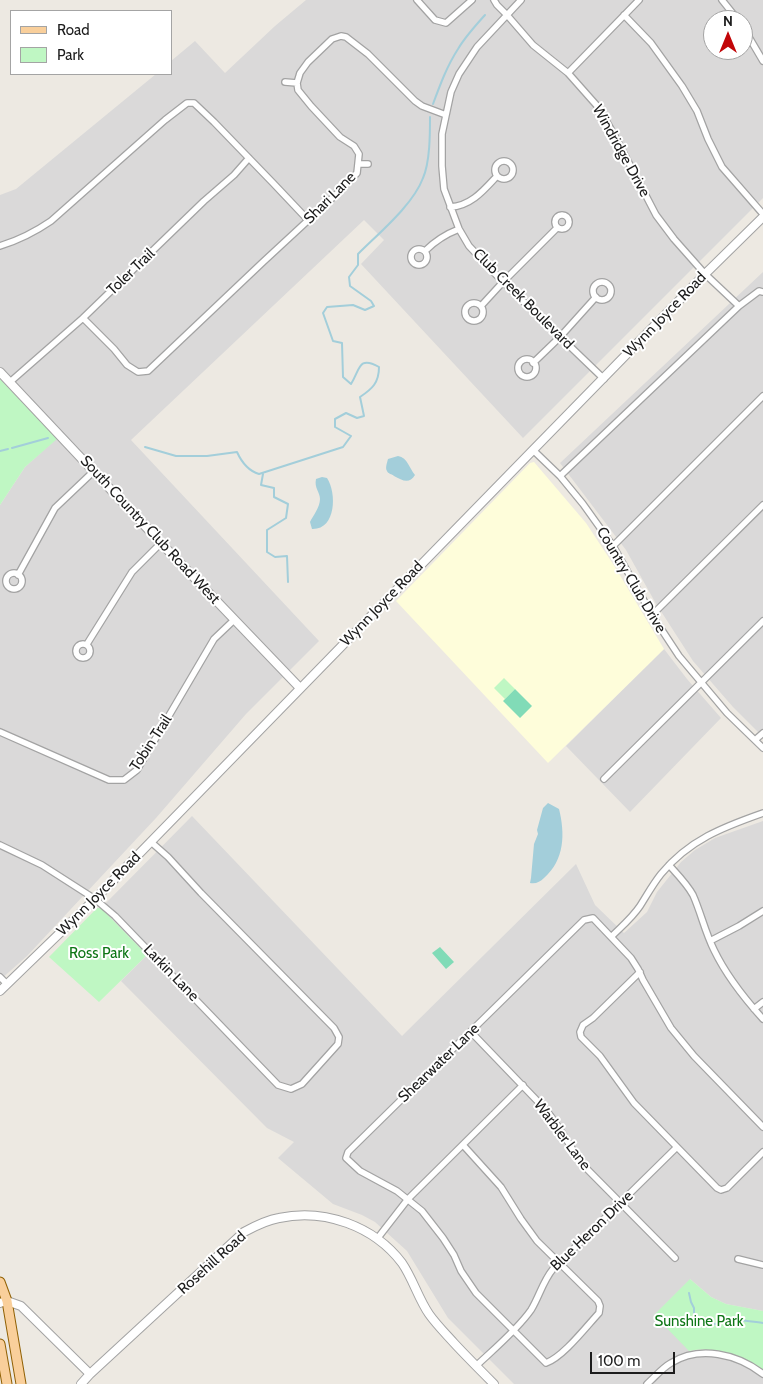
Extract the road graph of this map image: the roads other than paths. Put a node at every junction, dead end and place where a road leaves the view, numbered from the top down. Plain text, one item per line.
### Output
1 (417, 0) edge
2 (472, 0) edge
3 (494, 0) edge
4 (522, 0) edge
5 (640, 0) edge
6 (722, 0) edge
7 (730, 10) edge
8 (507, 15) junction
9 (624, 15) junction
10 (753, 44) edge
11 (763, 62) edge
12 (568, 74) junction
13 (286, 82) dead end
14 (297, 83) junction
15 (446, 115) junction
16 (250, 158) junction
17 (358, 164) junction
18 (368, 164) dead end
19 (498, 176) dead end
20 (450, 207) junction
21 (763, 216) edge
22 (308, 220) junction
23 (459, 228) junction
24 (557, 228) dead end
25 (0, 246) edge
26 (425, 251) dead end
27 (705, 274) junction
28 (503, 282) junction
29 (761, 292) edge
30 (596, 297) dead end
31 (481, 306) dead end
32 (739, 306) junction
33 (83, 318) junction
34 (560, 336) junction
35 (533, 362) dead end
36 (0, 372) edge
37 (604, 379) junction
38 (10, 382) junction
39 (763, 396) edge
40 (532, 450) junction
41 (94, 471) junction
42 (560, 476) junction
43 (763, 506) edge
44 (160, 543) junction
45 (613, 546) junction
46 (18, 574) dead end
47 (652, 615) junction
48 (234, 620) junction
49 (763, 621) edge
50 (87, 644) dead end
51 (701, 683) junction
52 (300, 688) junction
53 (0, 732) edge
54 (763, 733) edge
55 (755, 740) junction
56 (763, 748) edge
57 (604, 779) dead end
58 (763, 813) edge
59 (151, 842) junction
60 (0, 845) edge
61 (669, 865) junction
62 (95, 899) junction
63 (763, 911) edge
64 (611, 937) junction
65 (710, 941) junction
66 (640, 972) junction
67 (0, 977) edge
68 (7, 984) junction
69 (0, 991) edge
70 (763, 1002) edge
71 (754, 1009) junction
72 (763, 1019) edge
73 (472, 1032) junction
74 (524, 1085) junction
75 (763, 1127) edge
76 (463, 1145) junction
77 (677, 1147) junction
78 (763, 1152) edge
79 (408, 1199) junction
80 (621, 1203) junction
81 (377, 1239) junction
82 (674, 1258) dead end
83 (738, 1260) dead end
84 (559, 1264) junction
85 (763, 1265) edge
86 (0, 1282) edge
87 (3, 1302) edge
88 (513, 1330) junction
89 (0, 1344) edge
90 (476, 1366) junction
91 (90, 1374) junction
92 (763, 1374) edge
93 (7, 1384) edge
94 (21, 1384) edge
95 (80, 1384) edge
96 (494, 1384) edge
97 (647, 1384) edge

1 - 2 street
3 - 8 street, Windridge Drive
4 - 8 street, Club Creek Boulevard
5 - 9 street
6 - 7 street
8 - 12 street, Windridge Drive
8 - 15 street, Club Creek Boulevard
9 - 12 street
9 - 21 street
10 - 11 street
12 - 27 street, Windridge Drive
13 - 14 street
14 - 15 street
14 - 17 street, Shari Lane
15 - 20 street, Club Creek Boulevard
16 - 22 street
16 - 25 street
16 - 33 street, Toler Trail
17 - 18 street
17 - 22 street, Shari Lane
19 - 20 street
20 - 23 street, Club Creek Boulevard
21 - 27 street, Wynn Joyce Road
22 - 33 street, Shari Lane
23 - 26 street
23 - 28 street, Club Creek Boulevard
24 - 28 street
27 - 32 street, Windridge Drive
27 - 37 street, Wynn Joyce Road
28 - 31 street
28 - 34 street, Club Creek Boulevard
29 - 32 street
30 - 34 street
32 - 42 street
33 - 38 street, Toler Trail
34 - 35 street
34 - 37 street, Club Creek Boulevard
36 - 38 street, South Country Club Road West
37 - 40 street, Wynn Joyce Road
38 - 41 street, South Country Club Road West
39 - 45 street
40 - 42 street, Country Club Drive
40 - 52 street, Wynn Joyce Road
41 - 44 street, South Country Club Road West
41 - 46 street
42 - 45 street, Country Club Drive
43 - 47 street
44 - 48 street, South Country Club Road West
44 - 50 street
45 - 47 street, Country Club Drive
47 - 51 street, Country Club Drive
48 - 52 street, South Country Club Road West
48 - 53 street, Tobin Trail
49 - 51 street
51 - 55 street, Country Club Drive
51 - 57 street
52 - 59 street, Wynn Joyce Road
54 - 55 street
55 - 56 street, Country Club Drive
58 - 61 street
59 - 62 street, Wynn Joyce Road
59 - 62 street, Larkin Lane
60 - 62 street, Larkin Lane
61 - 64 street
61 - 65 street
62 - 68 street, Wynn Joyce Road
63 - 65 street
64 - 66 street
64 - 73 street, Shearwater Lane
65 - 71 street
66 - 75 street
66 - 77 street
67 - 68 street
68 - 69 street, Wynn Joyce Road
70 - 71 street
71 - 72 street
73 - 74 street, Warbler Lane
73 - 79 street, Shearwater Lane
74 - 76 street
74 - 80 street, Warbler Lane
76 - 79 street
76 - 84 street
77 - 78 street
77 - 80 street, Blue Heron Drive
79 - 81 street
79 - 88 street
80 - 82 street, Warbler Lane
80 - 84 street, Blue Heron Drive
81 - 90 street, Rosehill Road
81 - 91 street, Rosehill Road
83 - 85 street
84 - 88 street, Blue Heron Drive
84 - 88 street
86 - 87 main road
87 - 91 street
87 - 94 main road
88 - 90 street, Blue Heron Drive
89 - 93 main road
90 - 96 street, Rosehill Road
91 - 95 street, Rosehill Road
92 - 97 street

